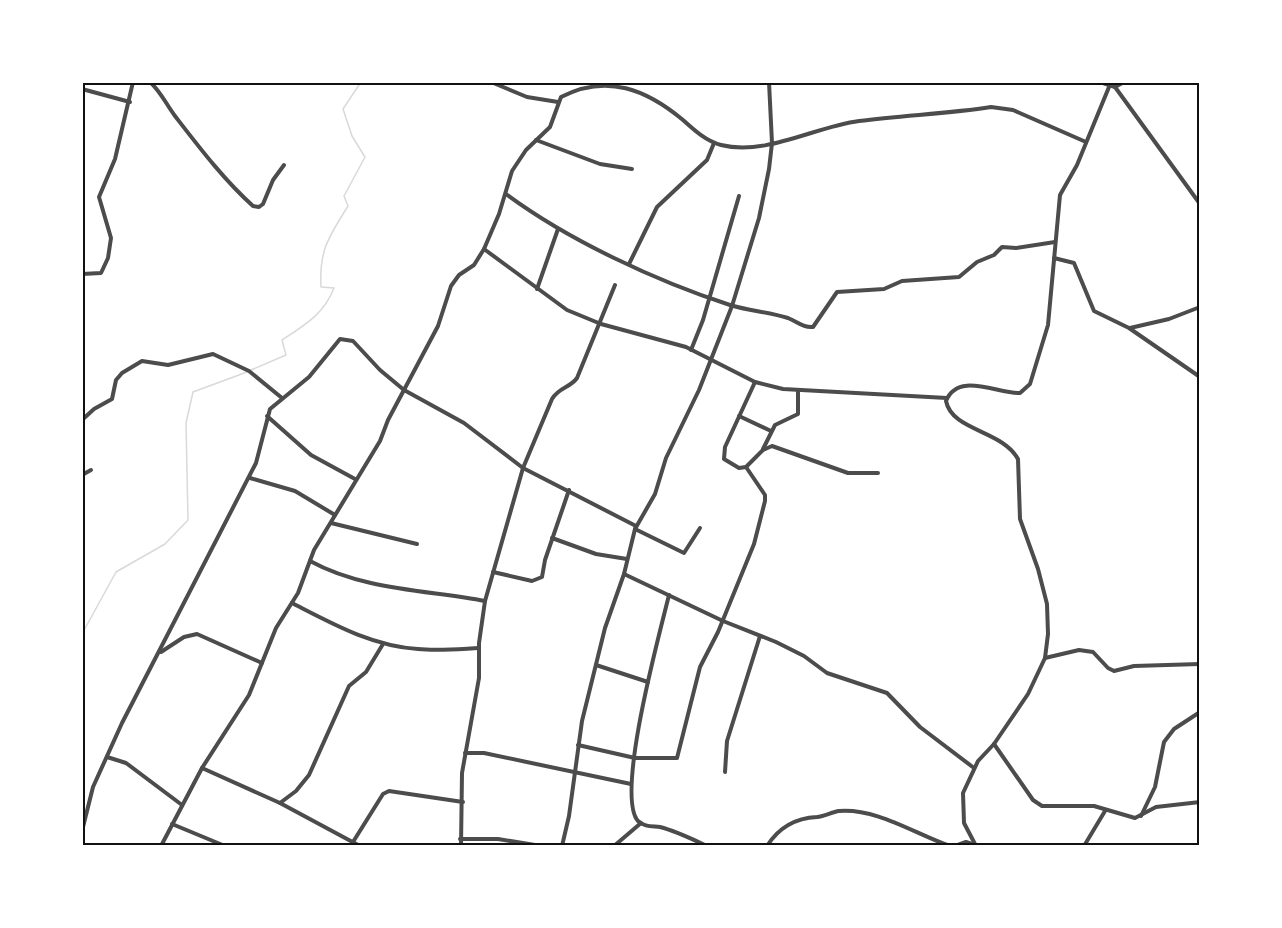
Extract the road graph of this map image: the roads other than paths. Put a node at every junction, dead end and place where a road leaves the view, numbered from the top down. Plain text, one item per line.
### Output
1 (133, 82) edge
2 (150, 82) edge
3 (491, 82) edge
4 (769, 82) edge
5 (1100, 82) edge
6 (1124, 82) edge
7 (1109, 87) junction
8 (1115, 87) junction
9 (82, 89) edge
10 (130, 102) junction
11 (558, 102) junction
12 (536, 140) junction
13 (1086, 142) junction
14 (714, 143) junction
15 (772, 143) junction
16 (284, 165) dead end
17 (632, 169) dead end
18 (506, 194) junction
19 (739, 196) dead end
20 (1200, 204) edge
21 (558, 229) junction
22 (1055, 242) junction
23 (484, 249) junction
24 (1054, 258) junction
25 (629, 264) junction
26 (82, 274) edge
27 (615, 285) dead end
28 (537, 289) junction
29 (708, 297) junction
30 (732, 306) junction
31 (1200, 307) edge
32 (601, 324) junction
33 (1130, 328) junction
34 (691, 350) junction
35 (710, 359) junction
36 (1200, 377) edge
37 (755, 382) junction
38 (404, 390) junction
39 (798, 390) junction
40 (282, 398) junction
41 (948, 398) junction
42 (267, 416) junction
43 (739, 416) junction
44 (82, 420) edge
45 (771, 430) junction
46 (763, 450) junction
47 (746, 467) junction
48 (523, 468) junction
49 (91, 470) dead end
50 (878, 473) dead end
51 (82, 476) edge
52 (250, 478) junction
53 (355, 479) junction
54 (569, 490) junction
55 (335, 515) junction
56 (331, 523) junction
57 (636, 528) junction
58 (700, 528) dead end
59 (552, 538) junction
60 (417, 544) dead end
61 (627, 559) junction
62 (310, 561) junction
63 (493, 572) junction
64 (624, 574) junction
65 (669, 595) junction
66 (485, 601) junction
67 (292, 603) junction
68 (723, 621) junction
69 (760, 636) junction
70 (383, 644) junction
71 (479, 648) junction
72 (161, 652) junction
73 (1045, 658) junction
74 (262, 663) junction
75 (1200, 664) edge
76 (596, 665) junction
77 (648, 682) junction
78 (1200, 712) edge
79 (994, 744) junction
80 (578, 745) junction
81 (465, 753) junction
82 (107, 757) junction
83 (635, 758) junction
84 (202, 768) junction
85 (974, 768) junction
86 (725, 772) dead end
87 (573, 773) junction
88 (631, 784) junction
89 (463, 802) junction
90 (1200, 802) edge
91 (280, 803) junction
92 (182, 805) junction
93 (1105, 811) junction
94 (1141, 817) junction
95 (641, 823) junction
96 (172, 824) junction
97 (82, 831) edge
98 (460, 838) junction
99 (354, 842) junction
100 (976, 845) edge
101 (161, 846) edge
102 (225, 846) edge
103 (360, 846) edge
104 (461, 846) edge
105 (541, 846) edge
106 (562, 846) edge
107 (614, 846) edge
108 (707, 846) edge
109 (767, 846) edge
110 (950, 846) edge
111 (956, 846) edge
112 (1084, 846) edge

1 - 10 street
2 - 16 street
3 - 11 street
4 - 15 street
5 - 7 street
6 - 8 street
7 - 8 street
7 - 13 street
8 - 20 street
9 - 10 street
10 - 26 street
11 - 12 street
11 - 14 street
12 - 17 street
12 - 18 street
13 - 15 street
13 - 22 street
14 - 15 street
14 - 25 street
15 - 30 street
18 - 21 street
18 - 23 street
19 - 29 street
21 - 25 street
21 - 28 street
22 - 24 street
22 - 30 street
23 - 28 street
23 - 38 street
24 - 33 street
24 - 41 street
25 - 29 street
27 - 32 street
28 - 32 street
29 - 30 street
29 - 34 street
30 - 35 street
31 - 33 street
32 - 34 street
32 - 48 street
33 - 36 street
34 - 35 street
35 - 37 street
35 - 57 street
37 - 39 street
37 - 43 street
38 - 40 street
38 - 48 street
38 - 53 street
39 - 41 street
39 - 45 street
40 - 42 street
40 - 44 street
41 - 73 street
42 - 52 street
42 - 53 street
43 - 45 street
43 - 47 street
45 - 46 street
46 - 47 street
46 - 50 street
47 - 68 street
48 - 54 street
48 - 63 street
49 - 51 street
52 - 55 street
52 - 72 street
53 - 55 street
54 - 57 street
54 - 59 street
55 - 56 street
56 - 60 street
56 - 62 street
57 - 58 street
57 - 61 street
59 - 61 street
59 - 63 street
61 - 64 street
62 - 66 street
62 - 67 street
63 - 66 street
64 - 65 street
64 - 76 street
65 - 68 street
65 - 77 street
66 - 71 street
67 - 70 street
67 - 74 street
68 - 69 street
68 - 83 street
69 - 85 street
69 - 86 street
70 - 71 street
70 - 91 street
71 - 81 street
72 - 74 street
72 - 82 street
73 - 75 street
73 - 79 street
74 - 84 street
76 - 77 street
76 - 80 street
77 - 83 street
78 - 94 street
79 - 85 street
79 - 93 street
80 - 83 street
80 - 87 street
81 - 87 street
81 - 89 street
82 - 92 street
82 - 97 street
83 - 88 street
84 - 91 street
84 - 92 street
85 - 100 street
87 - 88 street
87 - 106 street
88 - 95 street
89 - 98 street
89 - 99 street
90 - 94 street
91 - 99 street
92 - 96 street
93 - 94 street
93 - 112 street
95 - 107 street
95 - 108 street
96 - 101 street
96 - 102 street
98 - 104 street
98 - 105 street
99 - 103 street
100 - 111 street
109 - 110 street

